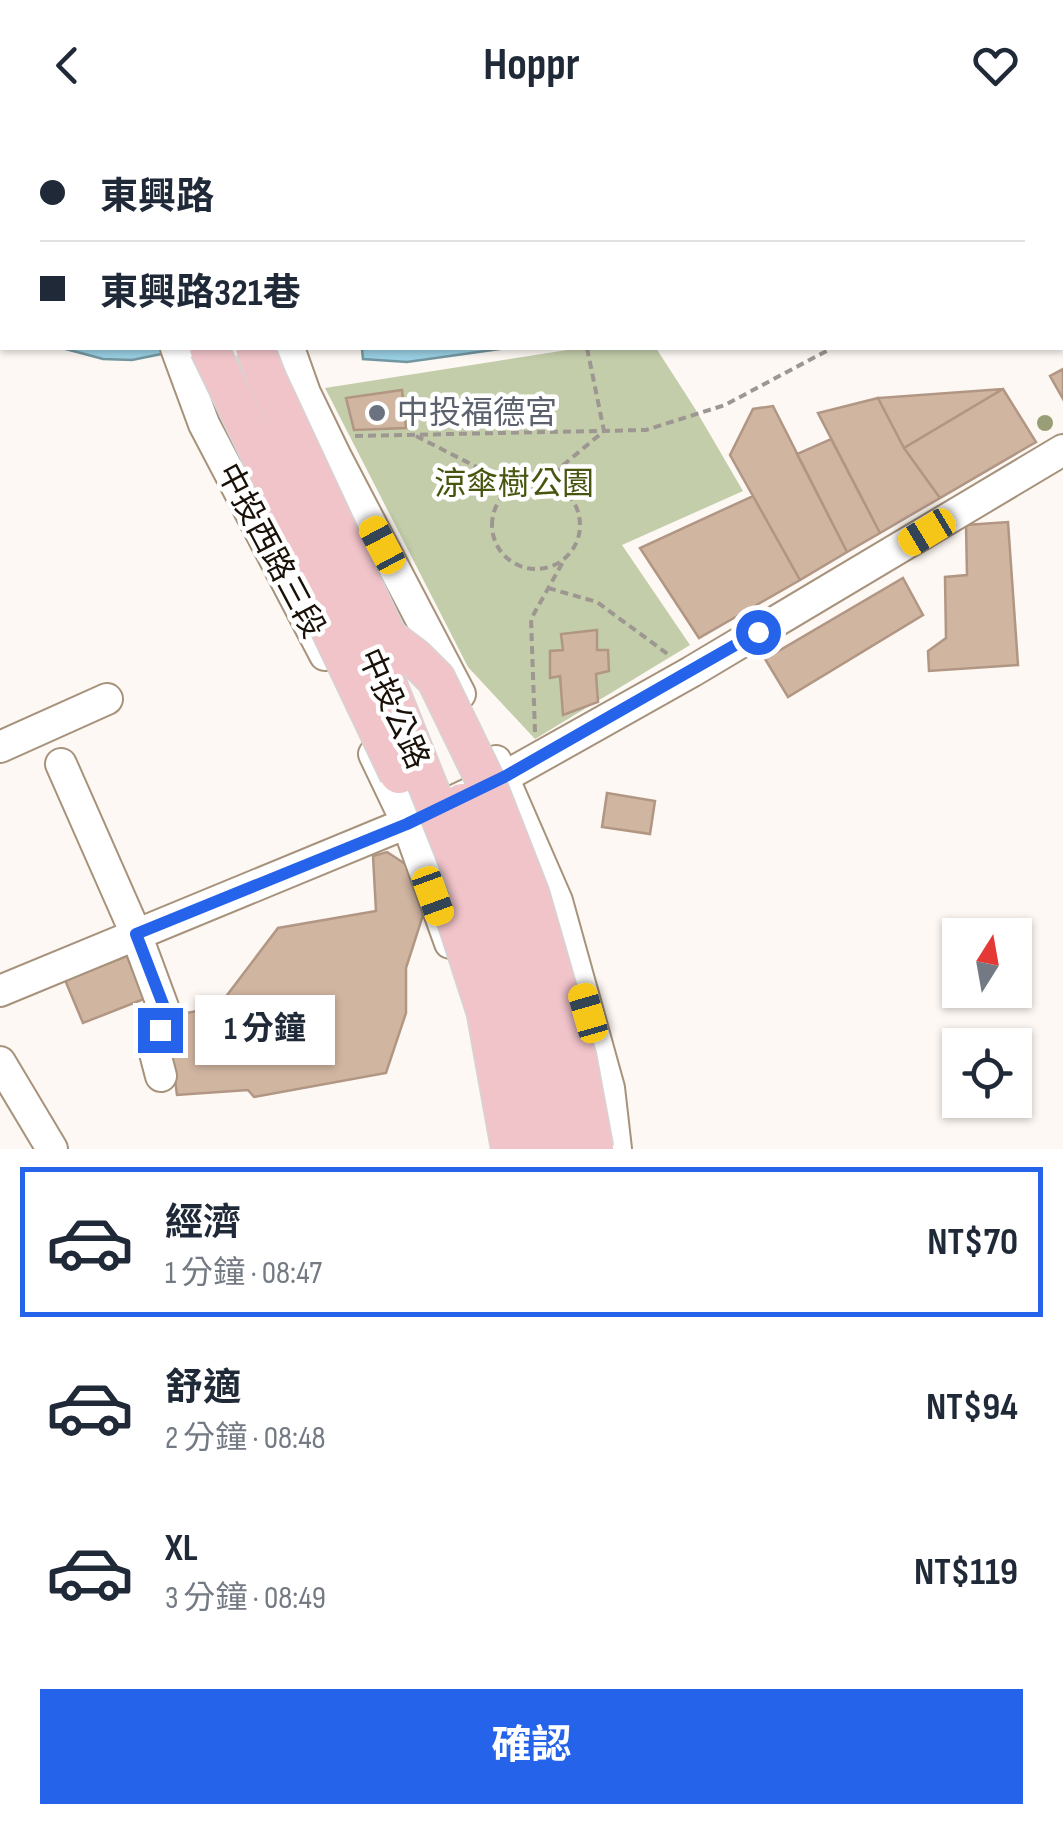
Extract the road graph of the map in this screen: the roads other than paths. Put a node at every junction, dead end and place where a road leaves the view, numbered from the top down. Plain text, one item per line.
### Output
1 (177, 350) edge
2 (211, 350) edge
3 (256, 350) edge
4 (290, 350) edge
5 (1063, 450) edge
6 (286, 510) junction
7 (386, 636) junction
8 (108, 699) dead end
9 (0, 747) edge
10 (61, 764) dead end
11 (504, 777) junction
12 (407, 824) junction
13 (136, 934) junction
14 (0, 990) edge
15 (0, 1062) edge
16 (161, 1076) dead end
17 (52, 1149) edge
18 (501, 1149) edge
19 (510, 1149) edge
20 (535, 1149) edge
21 (562, 1149) edge
22 (594, 1149) edge
23 (616, 1149) edge

1 - 12 street, 中投西路三段
2 - 6 main road, 中投公路, bridge
3 - 7 main road, 中投公路, bridge
4 - 11 street
5 - 11 street
6 - 19 main road, bridge
6 - 20 main road, 中投公路, bridge
7 - 21 main road, 中投公路, bridge
7 - 22 main road, bridge
8 - 9 street
10 - 13 street
11 - 12 street
11 - 23 street
12 - 13 street
12 - 18 street, 中投西路三段
13 - 14 street
13 - 16 street
15 - 17 street

